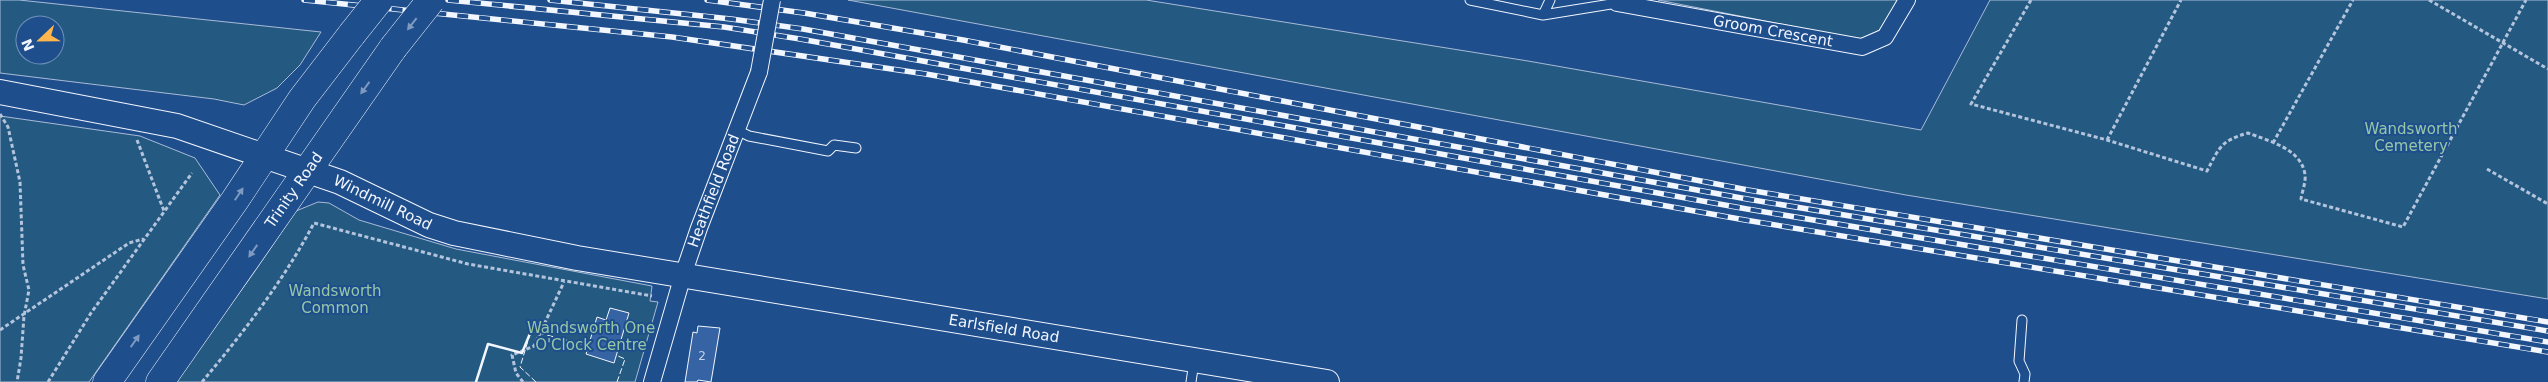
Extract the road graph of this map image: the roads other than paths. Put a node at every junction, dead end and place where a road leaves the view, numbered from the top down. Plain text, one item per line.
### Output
1 (379, 0) edge
2 (431, 0) edge
3 (772, 0) edge
4 (1470, 0) edge
5 (1550, 0) edge
6 (1907, 0) edge
7 (1618, 2) edge
8 (1543, 14) junction
9 (0, 92) edge
10 (738, 130) junction
11 (856, 148) dead end
12 (265, 156) junction
13 (308, 170) junction
14 (682, 275) junction
15 (2022, 320) dead end
16 (1193, 372) edge
17 (107, 382) edge
18 (160, 382) edge
19 (652, 382) edge
20 (1327, 382) edge
21 (2024, 382) edge

1 - 12 highway, bridge
2 -> 13 highway, Trinity Road, bridge
3 - 10 street, Heathfield Road, bridge
4 - 8 lane
5 - 8 lane
6 - 7 street, Groom Crescent
7 - 8 lane
9 - 12 main road, Windmill Road
10 - 11 lane
10 - 14 street, Heathfield Road
12 - 13 main road, Windmill Road
17 -> 12 highway
13 - 14 main road, Windmill Road
13 -> 18 highway, Trinity Road
14 - 16 main road, Earlsfield Road
14 - 19 street, Heathfield Road
15 - 21 lane
16 - 20 main road, Earlsfield Road

